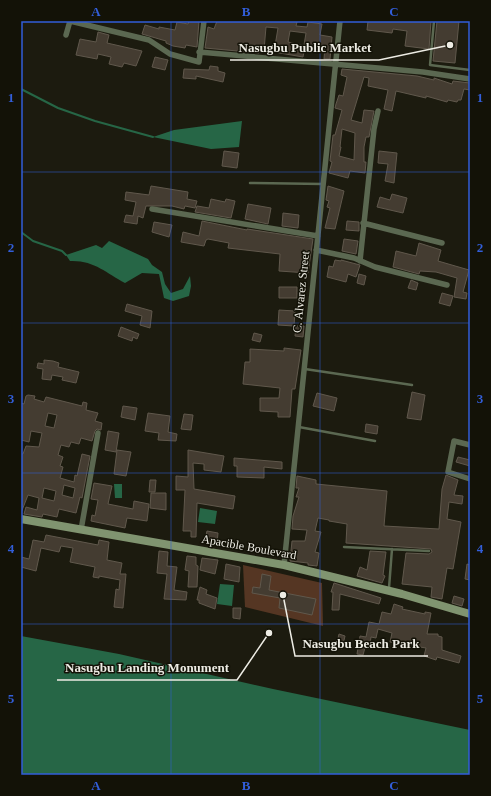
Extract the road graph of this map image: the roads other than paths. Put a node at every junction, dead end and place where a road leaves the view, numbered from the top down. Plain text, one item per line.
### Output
1 (70, 21) edge
2 (204, 21) edge
3 (340, 21) edge
4 (434, 21) edge
5 (66, 35) dead end
6 (199, 52) junction
7 (336, 64) junction
8 (470, 70) edge
9 (470, 79) edge
10 (378, 111) dead end
11 (250, 183) dead end
12 (323, 184) junction
13 (152, 209) dead end
14 (363, 223) junction
15 (318, 236) junction
16 (442, 243) dead end
17 (316, 250) junction
18 (360, 261) junction
19 (447, 285) dead end
20 (304, 369) junction
21 (412, 385) dead end
22 (298, 426) junction
23 (98, 433) dead end
24 (375, 441) dead end
25 (470, 445) edge
26 (470, 479) edge
27 (21, 520) edge
28 (81, 530) junction
29 (344, 547) dead end
30 (392, 549) junction
31 (429, 551) dead end
32 (284, 565) junction
33 (389, 591) junction
34 (470, 614) edge

1 - 5 street
1 - 6 street
2 - 6 street
3 - 7 street, C. Alvarez Street
4 - 8 lane
6 - 7 street
7 - 9 street
7 - 12 street, C. Alvarez Street
10 - 14 street
11 - 12 lane
12 - 15 street, C. Alvarez Street
13 - 15 street
14 - 16 street
14 - 18 street
15 - 17 street, C. Alvarez Street
17 - 18 street
17 - 20 street, C. Alvarez Street
18 - 19 street
20 - 21 lane
20 - 22 street, C. Alvarez Street
22 - 24 lane
22 - 32 street, C. Alvarez Street
23 - 28 street
25 - 26 street
27 - 28 street, Apacible Boulevard
28 - 32 street, Apacible Boulevard
29 - 30 lane
30 - 31 lane
30 - 33 lane
32 - 33 street, Apacible Boulevard
33 - 34 street, Apacible Boulevard

